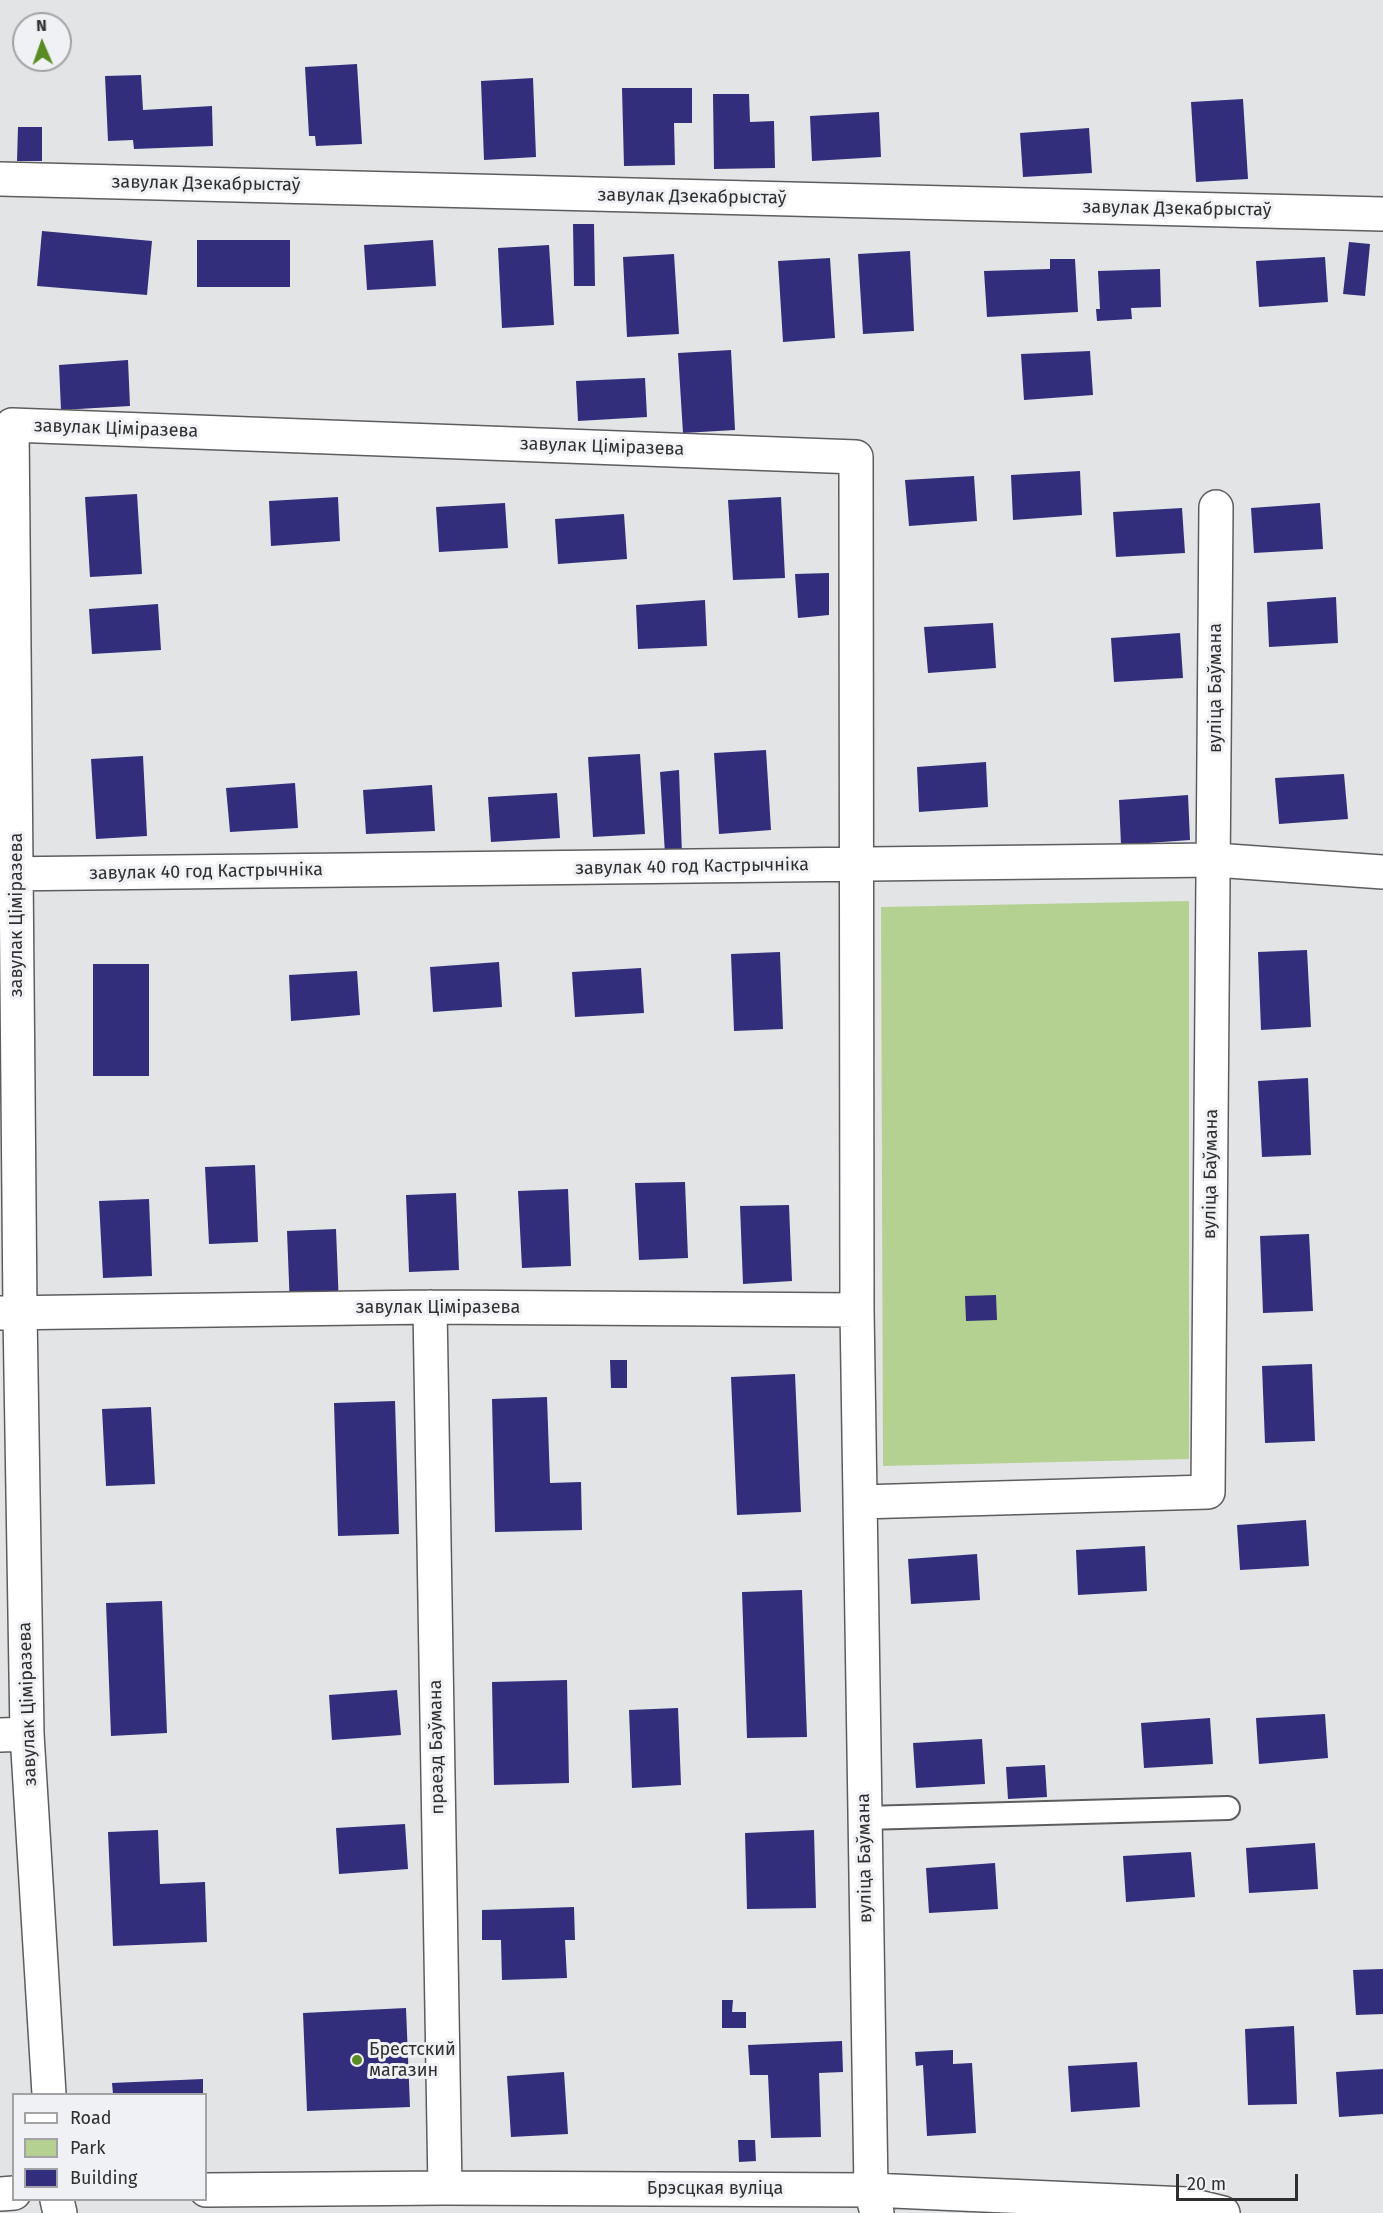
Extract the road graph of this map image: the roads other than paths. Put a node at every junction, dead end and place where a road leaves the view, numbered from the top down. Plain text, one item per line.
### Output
1 (0, 179) edge
2 (1383, 214) edge
3 (856, 457) joint
4 (1216, 507) dead end
5 (1215, 860) junction
6 (856, 865) junction
7 (1383, 872) edge
8 (8, 874) edge
9 (430, 1307) junction
10 (856, 1310) junction
11 (10, 1313) edge
12 (860, 1502) junction
13 (14, 1735) edge
14 (1228, 1808) dead end
15 (864, 1818) junction
16 (49, 2093) edge
17 (445, 2188) junction
18 (207, 2190) edge
19 (874, 2201) edge
20 (1223, 2213) edge

1 - 2 street, завулак Дзекабрыстаў
3 - 6 street, вуліца Баўмана
3 - 8 street, завулак Ціміразева
4 - 5 street, вуліца Баўмана
5 - 6 street, завулак 40 год Кастрычніка
5 - 7 street, завулак 40 год Кастрычніка
5 - 12 street, вуліца Баўмана
6 - 8 street, завулак 40 год Кастрычніка
6 - 10 street, вуліца Баўмана
8 - 11 street, завулак Ціміразева
9 - 10 street, завулак Ціміразева
9 - 11 street, завулак Ціміразева
9 - 17 street, праезд Баўмана
10 - 12 street, вуліца Баўмана
11 - 13 street, завулак Ціміразева
12 - 15 street, вуліца Баўмана
13 - 16 street, завулак Ціміразева
14 - 15 lane
15 - 19 street, вуліца Баўмана
17 - 18 street, Брэсцкая вуліца
17 - 19 street, Брэсцкая вуліца
19 - 20 street, Брэсцкая вуліца

